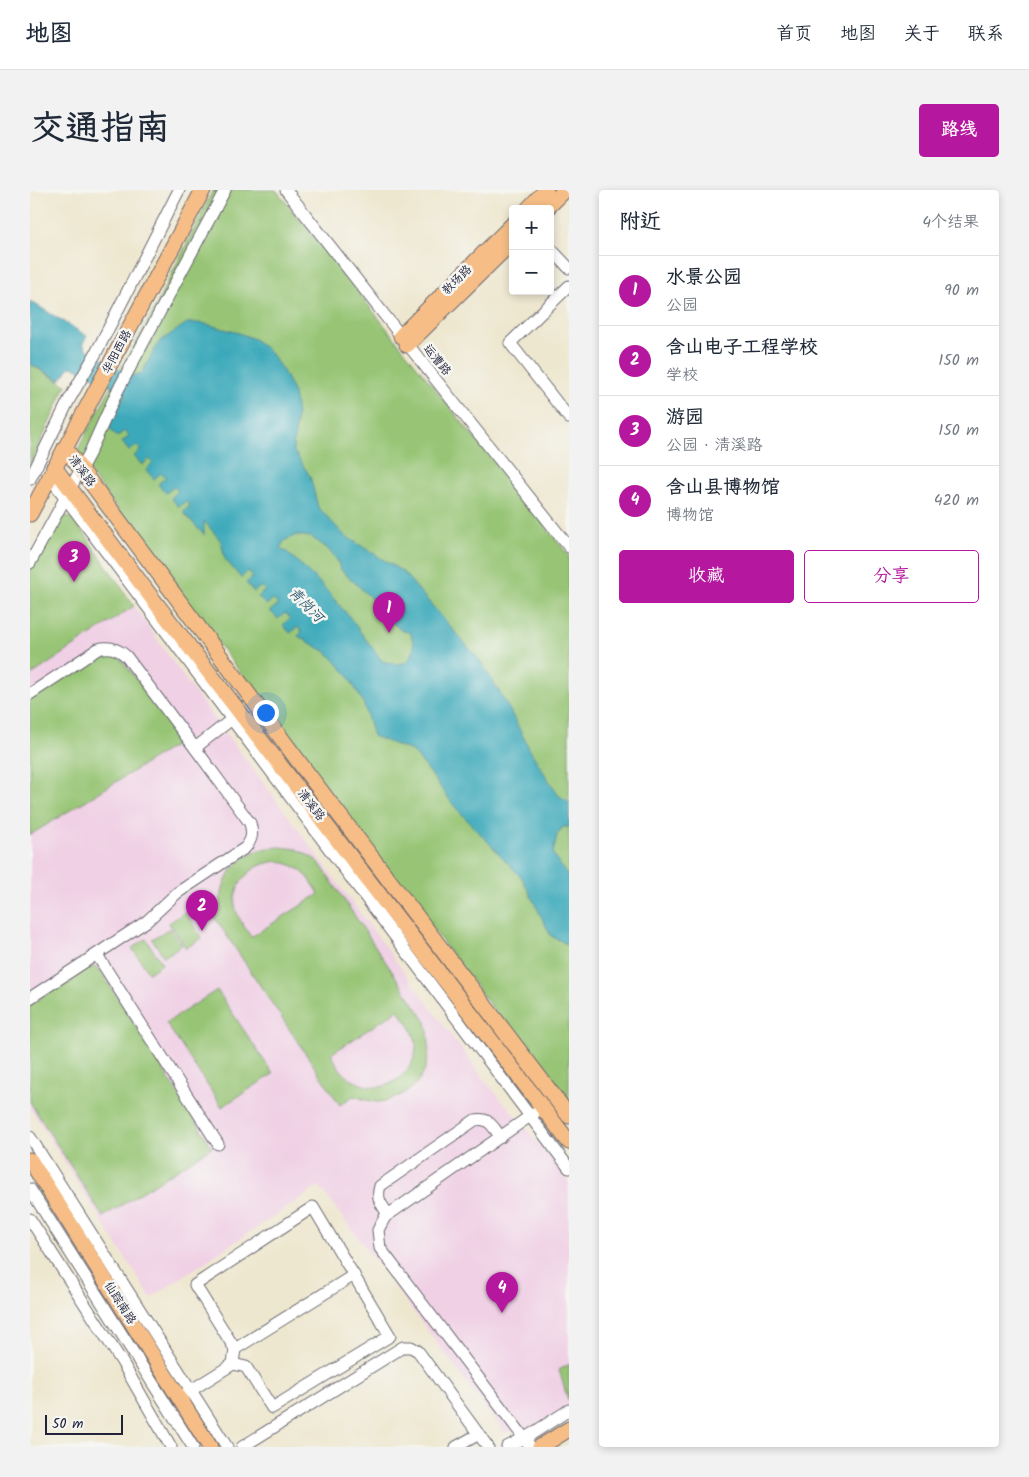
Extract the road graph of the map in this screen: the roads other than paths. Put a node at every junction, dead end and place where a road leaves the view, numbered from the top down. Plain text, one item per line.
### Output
1 (179, 190) edge
2 (203, 190) edge
3 (225, 190) edge
4 (286, 190) edge
5 (546, 190) edge
6 (565, 190) edge
7 (532, 205) edge
8 (550, 205) edge
9 (509, 228) edge
10 (509, 245) edge
11 (552, 250) edge
12 (569, 268) edge
13 (569, 286) edge
14 (404, 341) junction
15 (569, 418) edge
16 (65, 448) junction
17 (81, 470) junction
18 (52, 472) junction
19 (30, 480) edge
20 (68, 494) junction
21 (30, 514) edge
22 (569, 547) edge
23 (30, 563) edge
24 (30, 694) edge
25 (248, 694) junction
26 (233, 712) junction
27 (195, 748) junction
28 (408, 905) junction
29 (395, 914) junction
30 (97, 955) junction
31 (30, 998) edge
32 (556, 1098) junction
33 (543, 1107) junction
34 (530, 1116) junction
35 (569, 1116) edge
36 (501, 1136) junction
37 (30, 1137) edge
38 (569, 1142) edge
39 (218, 1144) dead end
40 (569, 1168) edge
41 (32, 1169) edge
42 (30, 1189) edge
43 (388, 1214) junction
44 (56, 1216) junction
45 (30, 1219) edge
46 (37, 1229) junction
47 (354, 1276) junction
48 (235, 1350) junction
49 (233, 1364) junction
50 (185, 1394) junction
51 (569, 1410) edge
52 (569, 1429) edge
53 (479, 1434) junction
54 (258, 1436) junction
55 (528, 1443) edge
56 (171, 1447) edge
57 (193, 1447) edge
58 (210, 1447) edge
59 (227, 1447) edge
60 (242, 1447) edge
61 (265, 1447) edge
62 (456, 1447) edge
63 (488, 1447) edge
64 (507, 1447) edge
65 (540, 1447) edge

1 - 19 street
2 - 16 main road, 华阳西路
3 - 17 street
4 - 14 street, 运漕路
5 - 7 main road
6 - 8 main road
9 - 14 main road, 教场路
10 - 14 main road, 教场路
11 - 12 street
13 - 15 street
14 - 22 street, 运漕路
16 - 17 main road, 清溪路
16 - 18 main road, 华阳西路
17 - 20 street
17 - 25 main road, 清溪路
18 - 20 main road, 清溪路
18 - 21 main road, 华阳西路
20 - 23 street
20 - 26 main road, 清溪路
24 - 27 street
25 - 26 main road
25 - 28 main road, 清溪路
26 - 27 street
26 - 29 main road, 清溪路
26 - 34 street
27 - 30 street
28 - 29 main road
28 - 32 main road, 清溪路
29 - 33 main road, 清溪路
30 - 31 street
30 - 39 street
32 - 33 street
32 - 35 main road, 清溪路
33 - 34 street
33 - 38 main road, 清溪路
34 - 36 street
34 - 40 street
36 - 43 street
36 - 43 street
37 - 50 street
41 - 44 main road, 仙踪南路
42 - 44 street
43 - 55 street
44 - 46 street
44 - 50 main road, 仙踪南路
44 - 57 street
45 - 46 street
46 - 56 street
47 - 48 street
47 - 48 street
47 - 49 street
48 - 49 street
49 - 50 street
50 - 58 main road, 仙踪南路
50 - 59 street
51 - 55 street
52 - 65 main road
53 - 54 street
53 - 62 street
53 - 63 street
54 - 60 street
54 - 61 street
55 - 64 street

